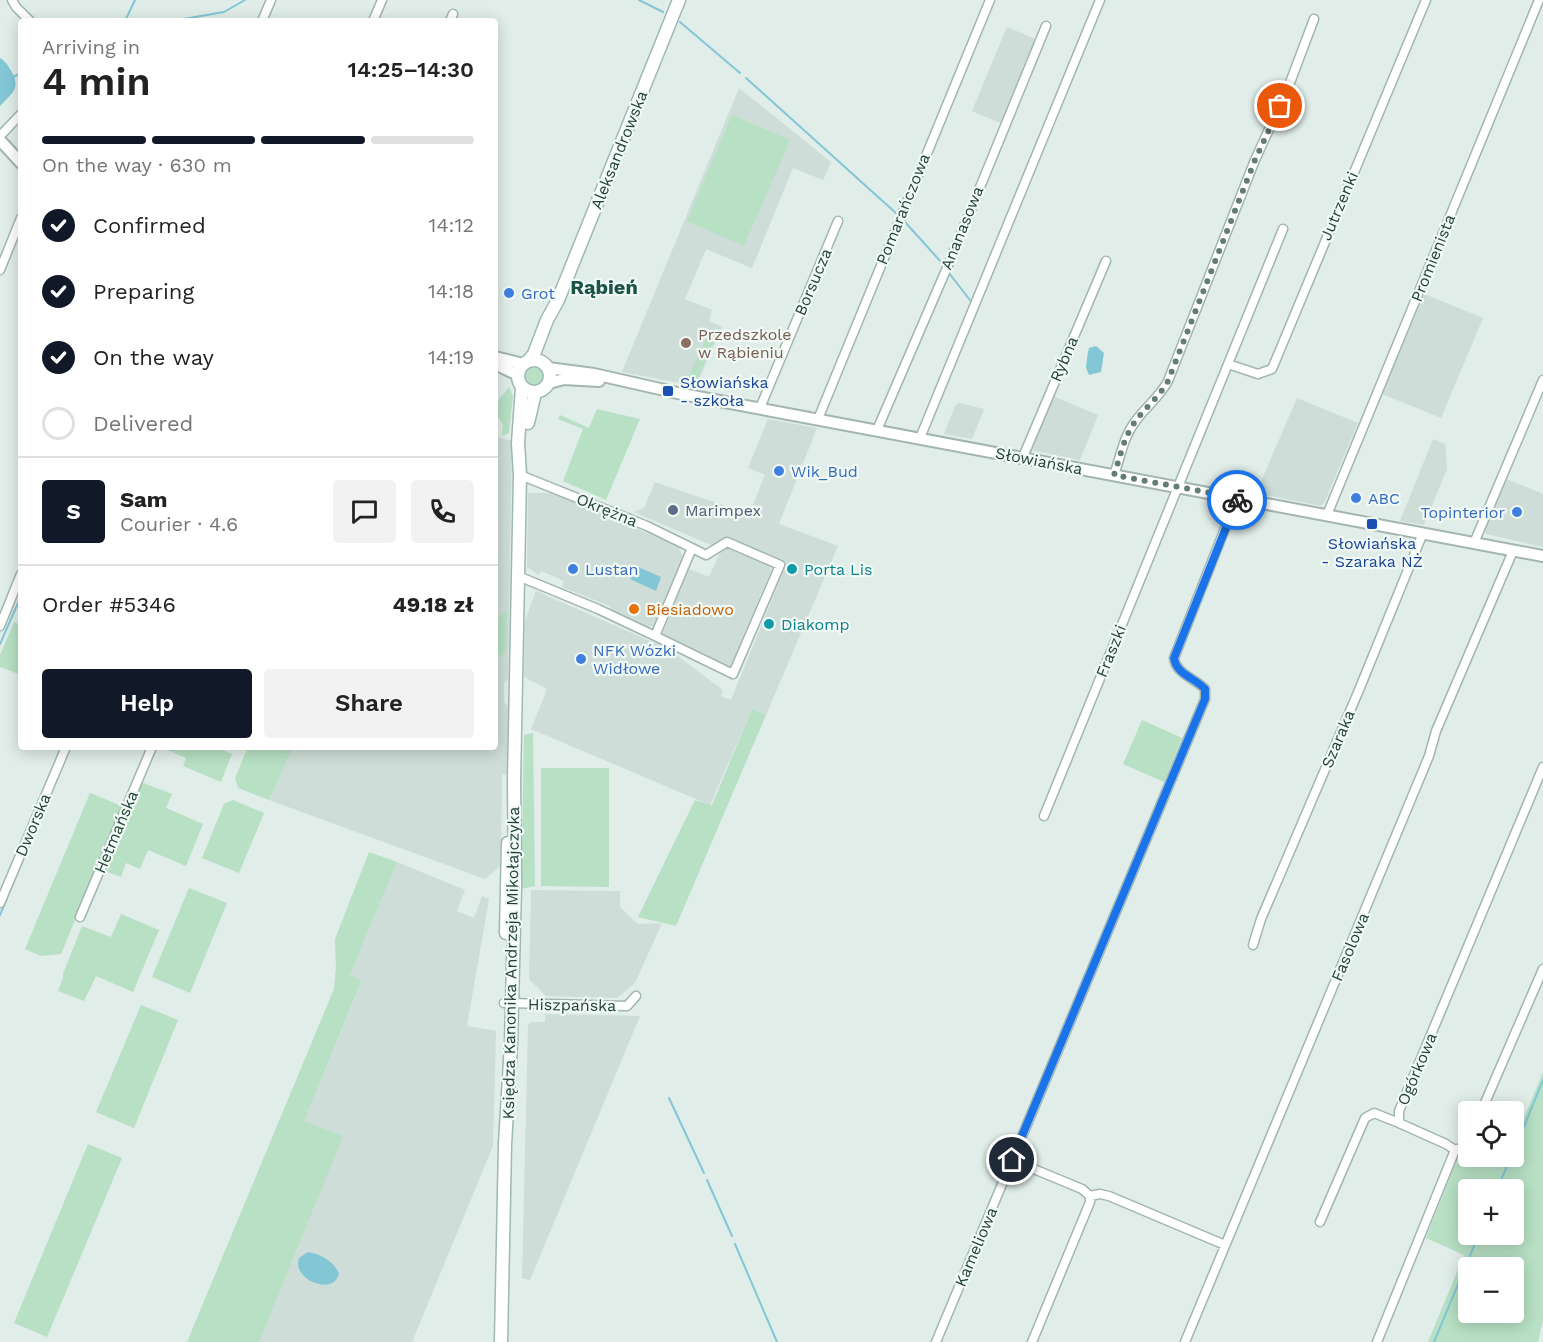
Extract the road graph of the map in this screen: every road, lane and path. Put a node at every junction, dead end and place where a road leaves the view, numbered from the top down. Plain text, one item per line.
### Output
1 (12, 0) edge
2 (271, 0) edge
3 (382, 0) edge
4 (679, 0) edge
5 (990, 0) edge
6 (1100, 0) edge
7 (1426, 0) edge
8 (1539, 0) edge
9 (27, 18) edge
10 (263, 18) edge
11 (374, 18) edge
12 (1314, 19) dead end
13 (1046, 26) dead end
14 (18, 117) edge
15 (0, 138) edge
16 (18, 159) edge
17 (838, 221) dead end
18 (18, 225) edge
19 (1283, 229) dead end
20 (1106, 261) dead end
21 (0, 270) edge
22 (558, 300) junction
23 (498, 358) edge
24 (498, 364) edge
25 (1228, 364) junction
26 (523, 366) junction
27 (547, 366) junction
28 (1543, 380) edge
29 (549, 382) junction
30 (641, 386) junction
31 (522, 388) junction
32 (535, 393) junction
33 (760, 408) junction
34 (818, 419) junction
35 (877, 430) junction
36 (920, 438) junction
37 (1023, 457) junction
38 (520, 475) junction
39 (1114, 475) junction
40 (1178, 487) junction
41 (1238, 498) junction
42 (1327, 515) junction
43 (1423, 533) junction
44 (1473, 543) junction
45 (692, 549) junction
46 (1513, 551) junction
47 (1543, 556) edge
48 (518, 576) junction
49 (18, 581) edge
50 (0, 626) edge
51 (655, 636) junction
52 (65, 750) edge
53 (151, 750) edge
54 (1543, 767) edge
55 (1044, 816) dead end
56 (0, 903) edge
57 (80, 917) dead end
58 (1253, 945) dead end
59 (1543, 969) edge
60 (636, 996) dead end
61 (508, 1004) junction
62 (1486, 1101) edge
63 (1400, 1123) junction
64 (1458, 1149) edge
65 (1455, 1150) junction
66 (1012, 1160) junction
67 (1090, 1196) junction
68 (1320, 1222) dead end
69 (1225, 1245) junction
70 (501, 1342) edge
71 (936, 1342) edge
72 (1032, 1342) edge
73 (1185, 1342) edge
74 (1377, 1342) edge

1 - 9 street
2 - 10 street
3 - 11 street
4 - 22 main road, Aleksandrowska
5 - 34 street, Pomarańczowa
6 - 36 street
7 - 25 street, Jutrzenki
8 - 42 street, Promienista
12 - 39 street
13 - 35 street, Ananasowa
14 - 15 street
15 - 16 street
17 - 33 street, Borsucza
18 - 21 street
19 - 25 street
20 - 37 street, Rybna
22 - 26 main road, Aleksandrowska
22 - 27 main road, Aleksandrowska
23 - 26 street
24 - 26 street
25 - 40 street
26 - 27 main road
26 - 31 main road
27 - 29 main road
27 - 30 street, Słowiańska
28 - 44 street
29 - 30 street, Słowiańska
29 - 32 main road
30 - 33 street, Słowiańska
31 - 32 main road
31 - 38 main road, Księdza Kanonika Andrzeja Mikołajczyka
32 - 38 main road, Księdza Kanonika Andrzeja Mikołajczyka
33 - 34 street, Słowiańska
34 - 35 street, Słowiańska
35 - 36 street, Słowiańska
36 - 37 street, Słowiańska
37 - 39 street, Słowiańska
38 - 45 street, Okrężna
38 - 48 main road, Księdza Kanonika Andrzeja Mikołajczyka
39 - 40 street, Słowiańska
40 - 41 street, Słowiańska
40 - 55 street, Fraszki
41 - 42 street, Słowiańska
41 - 66 street, Kameliowa
42 - 43 street, Słowiańska
43 - 44 street, Słowiańska
43 - 58 street, Szaraka
44 - 46 street, Słowiańska
45 - 51 street
45 - 51 street
46 - 47 street, Słowiańska
46 - 69 street, Fasolowa
48 - 51 street
48 - 61 main road, Księdza Kanonika Andrzeja Mikołajczyka
49 - 50 street
52 - 56 street, Dworska
53 - 57 street, Hetmańska
54 - 63 street, Ogórkowa
59 - 62 street
60 - 61 street, Hiszpańska
61 - 70 main road, Księdza Kanonika Andrzeja Mikołajczyka
63 - 65 street, Ogórkowa
63 - 68 street
64 - 65 street
65 - 74 street
66 - 67 street
66 - 71 street, Kameliowa
67 - 69 street
67 - 72 street
69 - 73 street, Fasolowa

